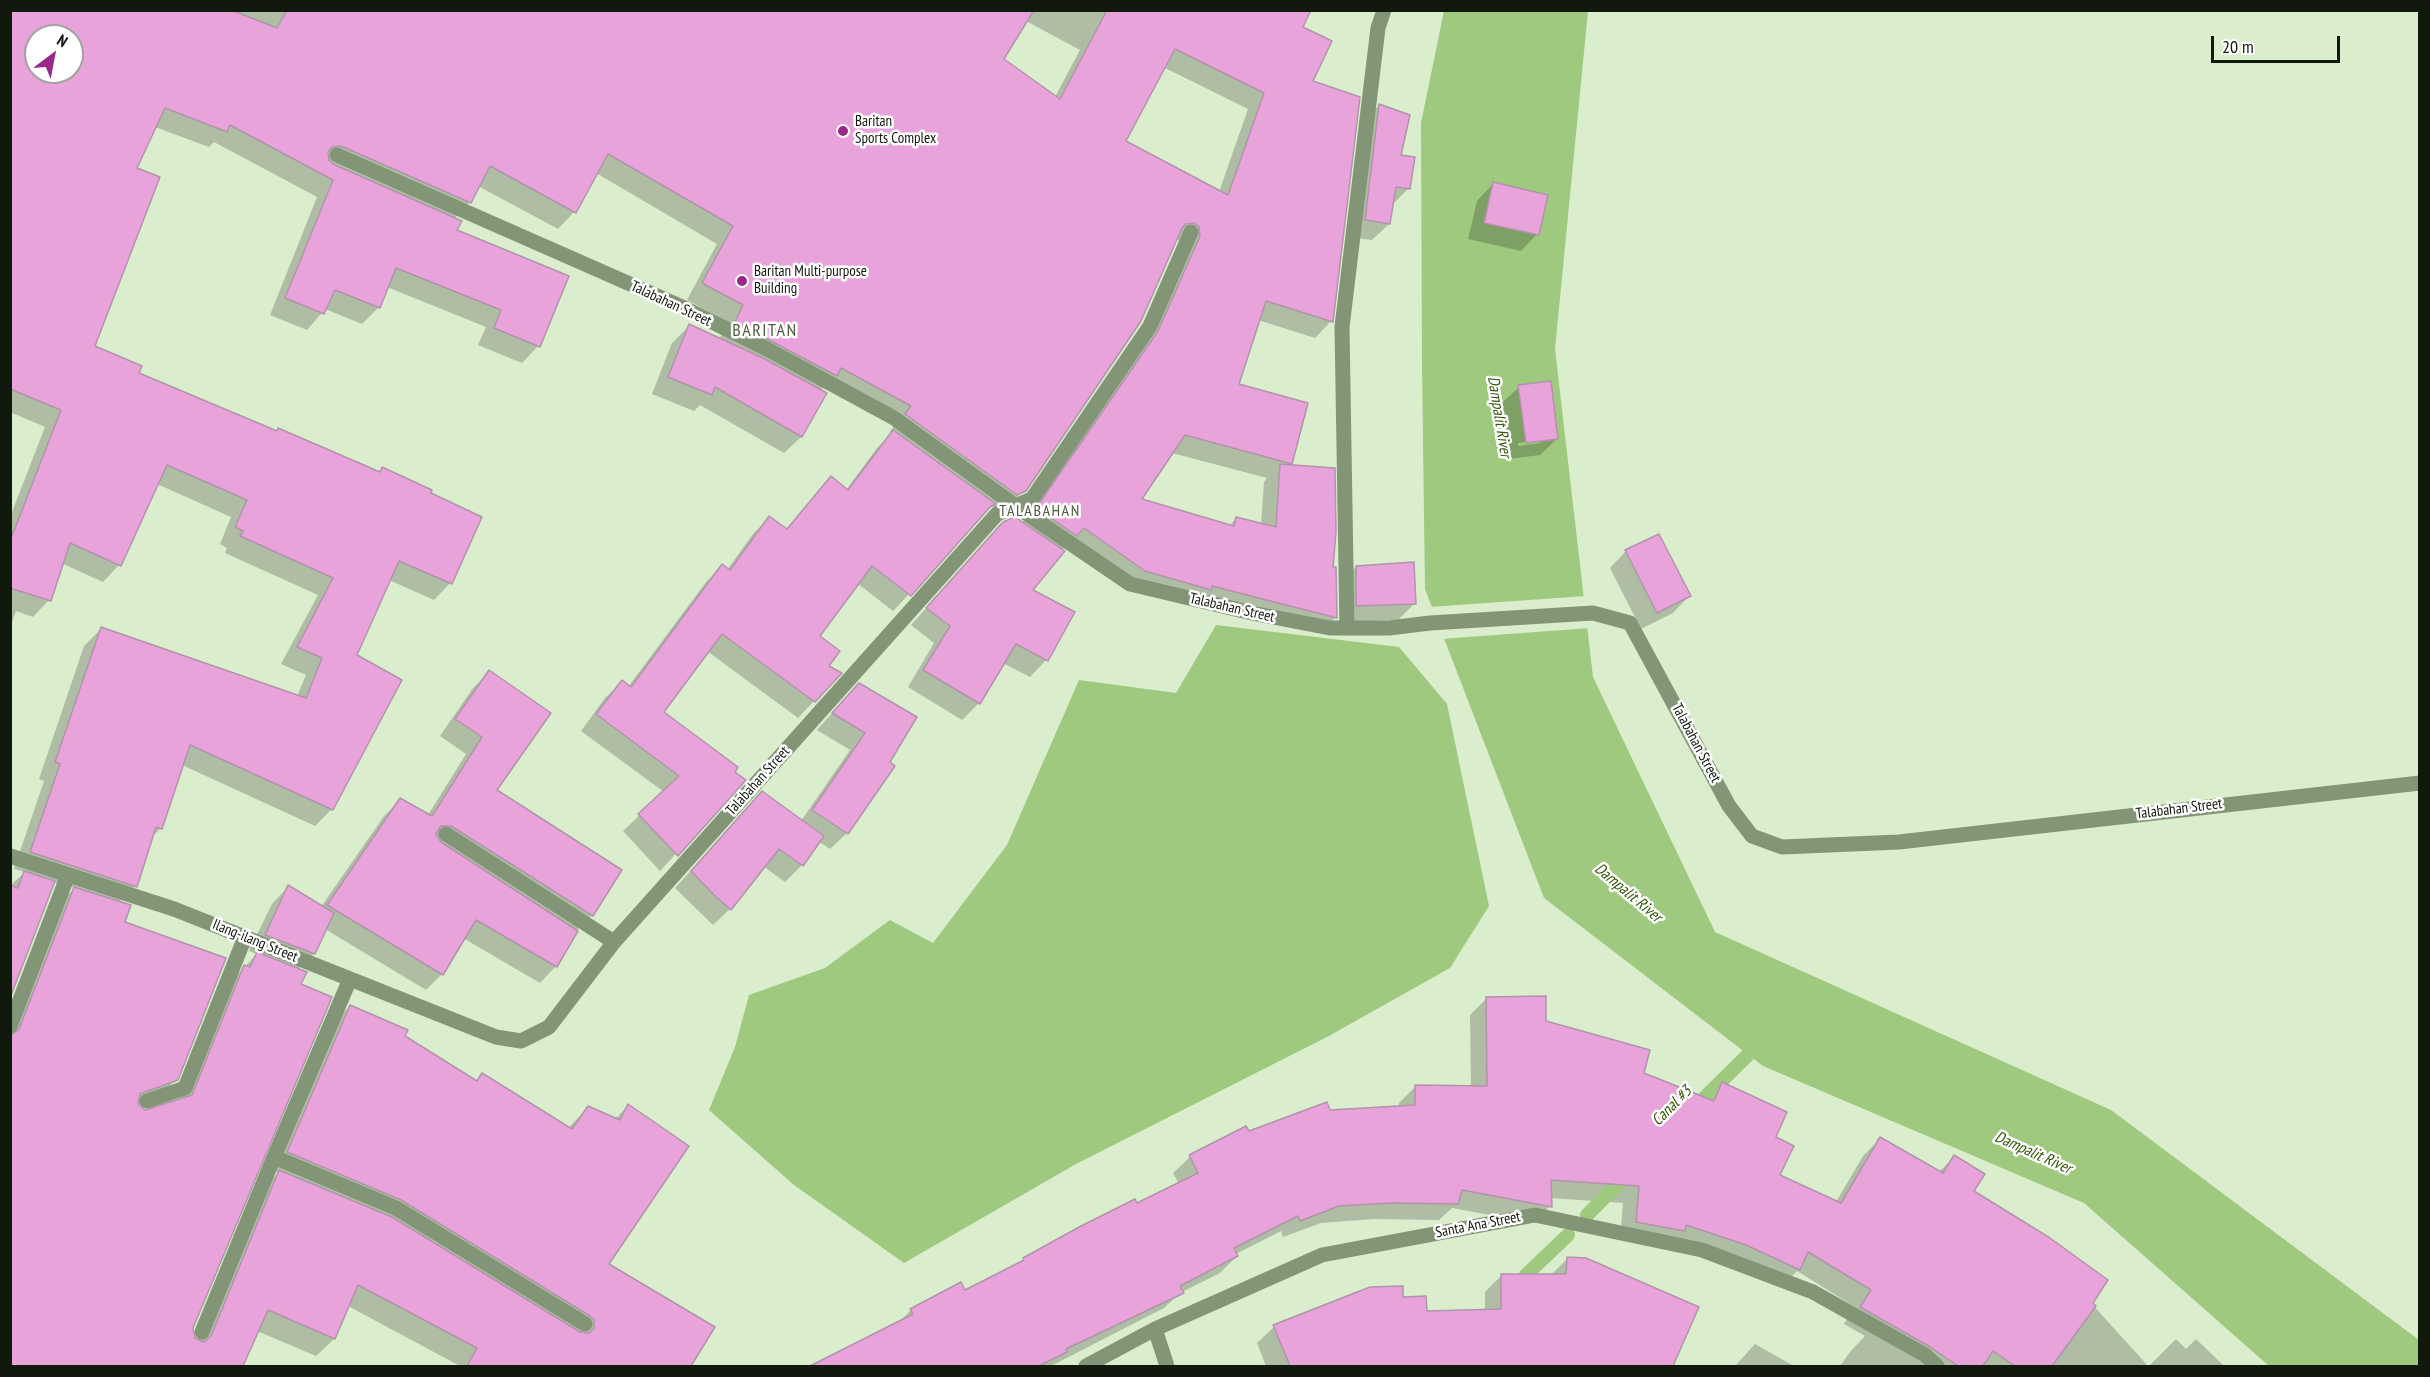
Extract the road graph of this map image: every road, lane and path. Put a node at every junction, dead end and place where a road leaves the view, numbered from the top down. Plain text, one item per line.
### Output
1 (1384, 10) edge
2 (337, 156) dead end
3 (1191, 232) dead end
4 (1017, 507) junction
5 (1347, 628) junction
6 (2420, 783) edge
7 (446, 834) dead end
8 (10, 856) edge
9 (68, 875) junction
10 (245, 937) junction
11 (614, 942) junction
12 (350, 979) junction
13 (10, 1026) edge
14 (496, 1037) joint
15 (147, 1101) dead end
16 (274, 1156) junction
17 (585, 1324) dead end
18 (1155, 1329) junction
19 (202, 1332) dead end
20 (1086, 1366) edge
21 (1167, 1366) edge
22 (1937, 1366) edge

1 - 5 street
2 - 4 street, Talabahan Street
3 - 4 street
4 - 5 street, Talabahan Street
4 - 11 street, Talabahan Street
5 - 6 street, Talabahan Street
7 - 11 street
8 - 9 street, Ilang-ilang Street
9 - 10 street, Ilang-ilang Street
9 - 13 street
10 - 12 street, Ilang-ilang Street
10 - 15 street
11 - 14 street, Talabahan Street
12 - 14 street, Ilang-ilang Street
12 - 16 street
16 - 17 street
16 - 19 street
18 - 20 street, Santa Ana Street
18 - 21 street
18 - 22 street, Santa Ana Street

